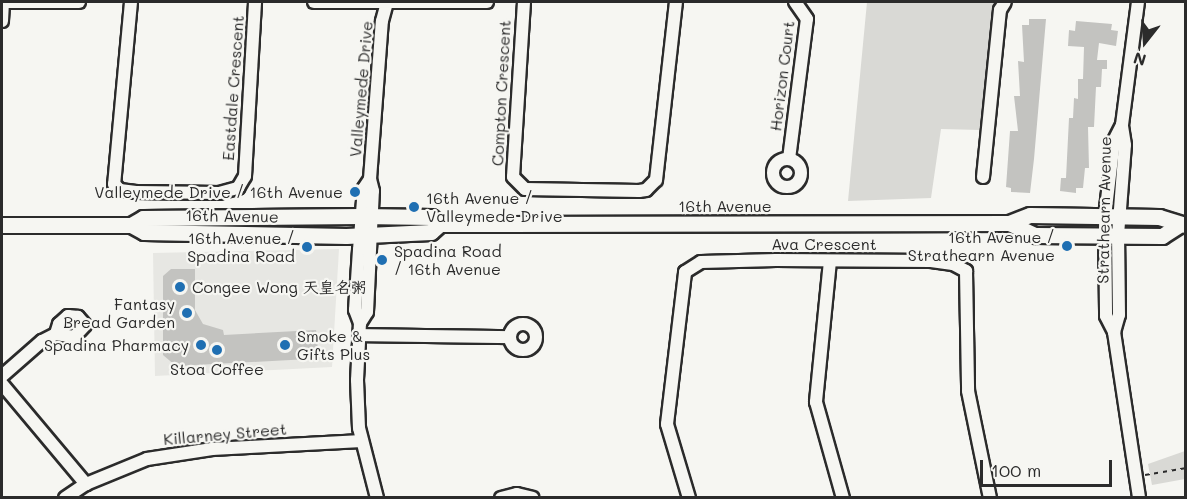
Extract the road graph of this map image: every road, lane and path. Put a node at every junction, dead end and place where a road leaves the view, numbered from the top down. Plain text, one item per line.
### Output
1 (2, 2) edge
2 (79, 2) edge
3 (131, 2) edge
4 (255, 2) edge
5 (314, 2) edge
6 (386, 2) edge
7 (487, 2) edge
8 (524, 2) edge
9 (676, 2) edge
10 (795, 2) edge
11 (1138, 2) edge
12 (1004, 3) edge
13 (2, 21) edge
14 (789, 159) dead end
15 (983, 177) dead end
16 (367, 216) junction
17 (1111, 216) junction
18 (1009, 223) junction
19 (440, 224) junction
20 (2, 225) edge
21 (131, 225) junction
22 (1182, 225) edge
23 (365, 235) junction
24 (1111, 235) junction
25 (830, 261) junction
26 (359, 329) junction
27 (56, 334) dead end
28 (510, 338) dead end
29 (2, 376) edge
30 (2, 384) edge
31 (362, 441) junction
32 (1185, 468) edge
33 (1135, 477) junction
34 (86, 484) junction
35 (65, 498) edge
36 (377, 498) edge
37 (501, 498) edge
38 (533, 498) edge
39 (689, 498) edge
40 (843, 498) edge
41 (990, 498) edge
42 (1138, 498) edge

1 - 2 street
1 - 13 street
3 - 4 street, Eastdale Crescent
5 - 6 street
6 - 7 street
6 - 16 street, Valleymede Drive
8 - 9 street, Compton Crescent
10 - 14 street, Horizon Court
11 - 17 street, Strathearn Avenue
12 - 15 street
16 - 19 main road, 16th Avenue
16 - 21 main road, 16th Avenue
16 - 23 street, Valleymede Drive
17 - 18 main road, 16th Avenue
17 - 22 main road, 16th Avenue
17 - 24 street, Strathearn Avenue
18 - 19 main road, 16th Avenue
18 - 24 main road, 16th Avenue
19 - 23 main road, 16th Avenue
20 - 21 main road, 16th Avenue
21 - 23 main road, 16th Avenue
22 - 24 main road, 16th Avenue
23 - 26 street, Valleymede Drive
24 - 33 street, Strathearn Avenue
25 - 39 street, Ava Crescent
25 - 40 street
25 - 41 street, Ava Crescent
26 - 28 street
26 - 31 street, Valleymede Drive
27 - 29 street
30 - 34 street
31 - 34 street, Killarney Street
31 - 36 street, Valleymede Drive
32 - 33 path
33 - 42 street, Strathearn Avenue
34 - 35 street, Killarney Street
37 - 38 street

